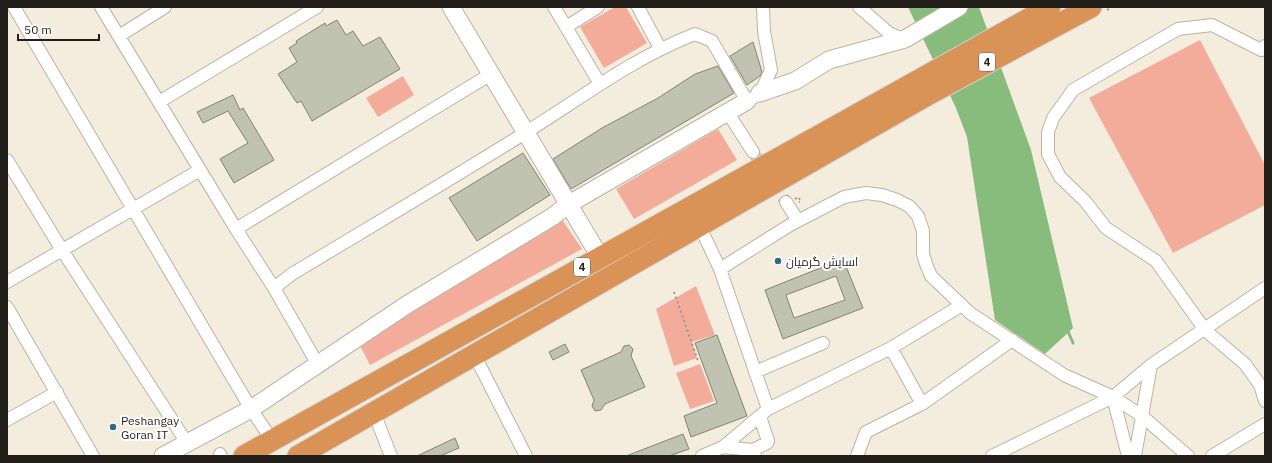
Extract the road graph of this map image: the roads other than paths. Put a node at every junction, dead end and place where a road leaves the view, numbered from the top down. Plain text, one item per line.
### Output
1 (14, 7) edge
2 (101, 7) edge
3 (165, 7) edge
4 (317, 7) edge
5 (451, 7) edge
6 (554, 7) edge
7 (598, 7) edge
8 (638, 7) edge
9 (763, 7) edge
10 (859, 7) edge
11 (959, 7) edge
12 (1091, 7) edge
13 (1042, 18) edge
14 (566, 27) junction
15 (119, 36) junction
16 (902, 39) junction
17 (1265, 46) edge
18 (660, 48) junction
19 (491, 74) junction
20 (600, 84) junction
21 (754, 97) junction
22 (159, 102) junction
23 (728, 113) junction
24 (526, 132) junction
25 (824, 144) junction
26 (753, 152) tunnel mouth
27 (7, 160) edge
28 (200, 170) junction
29 (786, 202) tunnel mouth
30 (569, 204) junction
31 (134, 208) junction
32 (798, 221) junction
33 (700, 227) junction
34 (236, 228) junction
35 (62, 250) junction
36 (600, 257) junction
37 (720, 269) junction
38 (7, 282) edge
39 (274, 288) junction
40 (1265, 288) edge
41 (962, 305) junction
42 (7, 307) edge
43 (1205, 330) junction
44 (1012, 340) junction
45 (823, 343) dead end
46 (891, 348) junction
47 (475, 356) junction
48 (317, 363) junction
49 (1151, 365) junction
50 (755, 372) junction
51 (57, 392) junction
52 (1113, 397) junction
53 (1265, 401) edge
54 (922, 404) junction
55 (251, 409) junction
56 (374, 413) junction
57 (764, 413) junction
58 (1142, 416) junction
59 (7, 420) edge
60 (1265, 424) edge
61 (272, 440) junction
62 (187, 444) junction
63 (723, 447) junction
64 (754, 453) edge
65 (94, 456) edge
66 (163, 456) edge
67 (244, 456) edge
68 (298, 456) edge
69 (391, 456) edge
70 (526, 456) edge
71 (702, 456) edge
72 (856, 456) edge
73 (992, 456) edge
74 (1128, 456) edge
75 (1135, 456) edge
76 (1188, 456) edge
77 (1212, 456) edge

1 - 31 street
2 - 15 street
3 - 15 street
4 - 22 street
5 - 19 street
6 - 14 street
7 - 14 street
8 - 18 street
9 - 21 street
10 - 16 street
11 - 16 street
12 - 13 highway, 4
13 - 25 highway, 4
14 - 20 street
15 - 22 street
16 - 21 street
17 - 43 street
18 - 20 street
18 - 21 street
19 - 24 street
19 - 34 street
20 - 24 street
21 - 23 street
22 - 28 street
23 - 26 street
23 - 30 street
24 - 30 street
24 - 39 street
25 - 33 highway, 4
25 - 36 highway, 4
27 - 35 street
28 - 31 street
28 - 34 street
29 - 32 street
30 - 36 street
30 - 48 street
31 - 35 street
31 - 55 street
32 - 37 street
32 - 41 street
33 - 37 street
33 - 47 highway, 4
34 - 39 street
35 - 38 street
35 - 62 street
36 - 61 highway, 4
37 - 50 street
39 - 48 street
40 - 43 street
41 - 44 street
41 - 46 street
42 - 51 street
43 - 49 street
43 - 53 street
44 - 52 street
44 - 54 street
45 - 50 street
46 - 54 street
46 - 57 street
47 - 56 highway, 4
47 - 70 street
48 - 55 street
49 - 52 street
49 - 58 street
50 - 57 street
51 - 59 street
51 - 65 street
52 - 58 street
52 - 73 street
52 - 74 street
54 - 72 street
55 - 61 street
55 - 62 street
56 - 68 highway, 4
56 - 69 street
57 - 63 street
57 - 64 street
58 - 75 street
58 - 76 street
60 - 77 street
61 - 67 highway, 4
62 - 66 street
63 - 64 street
63 - 71 street

